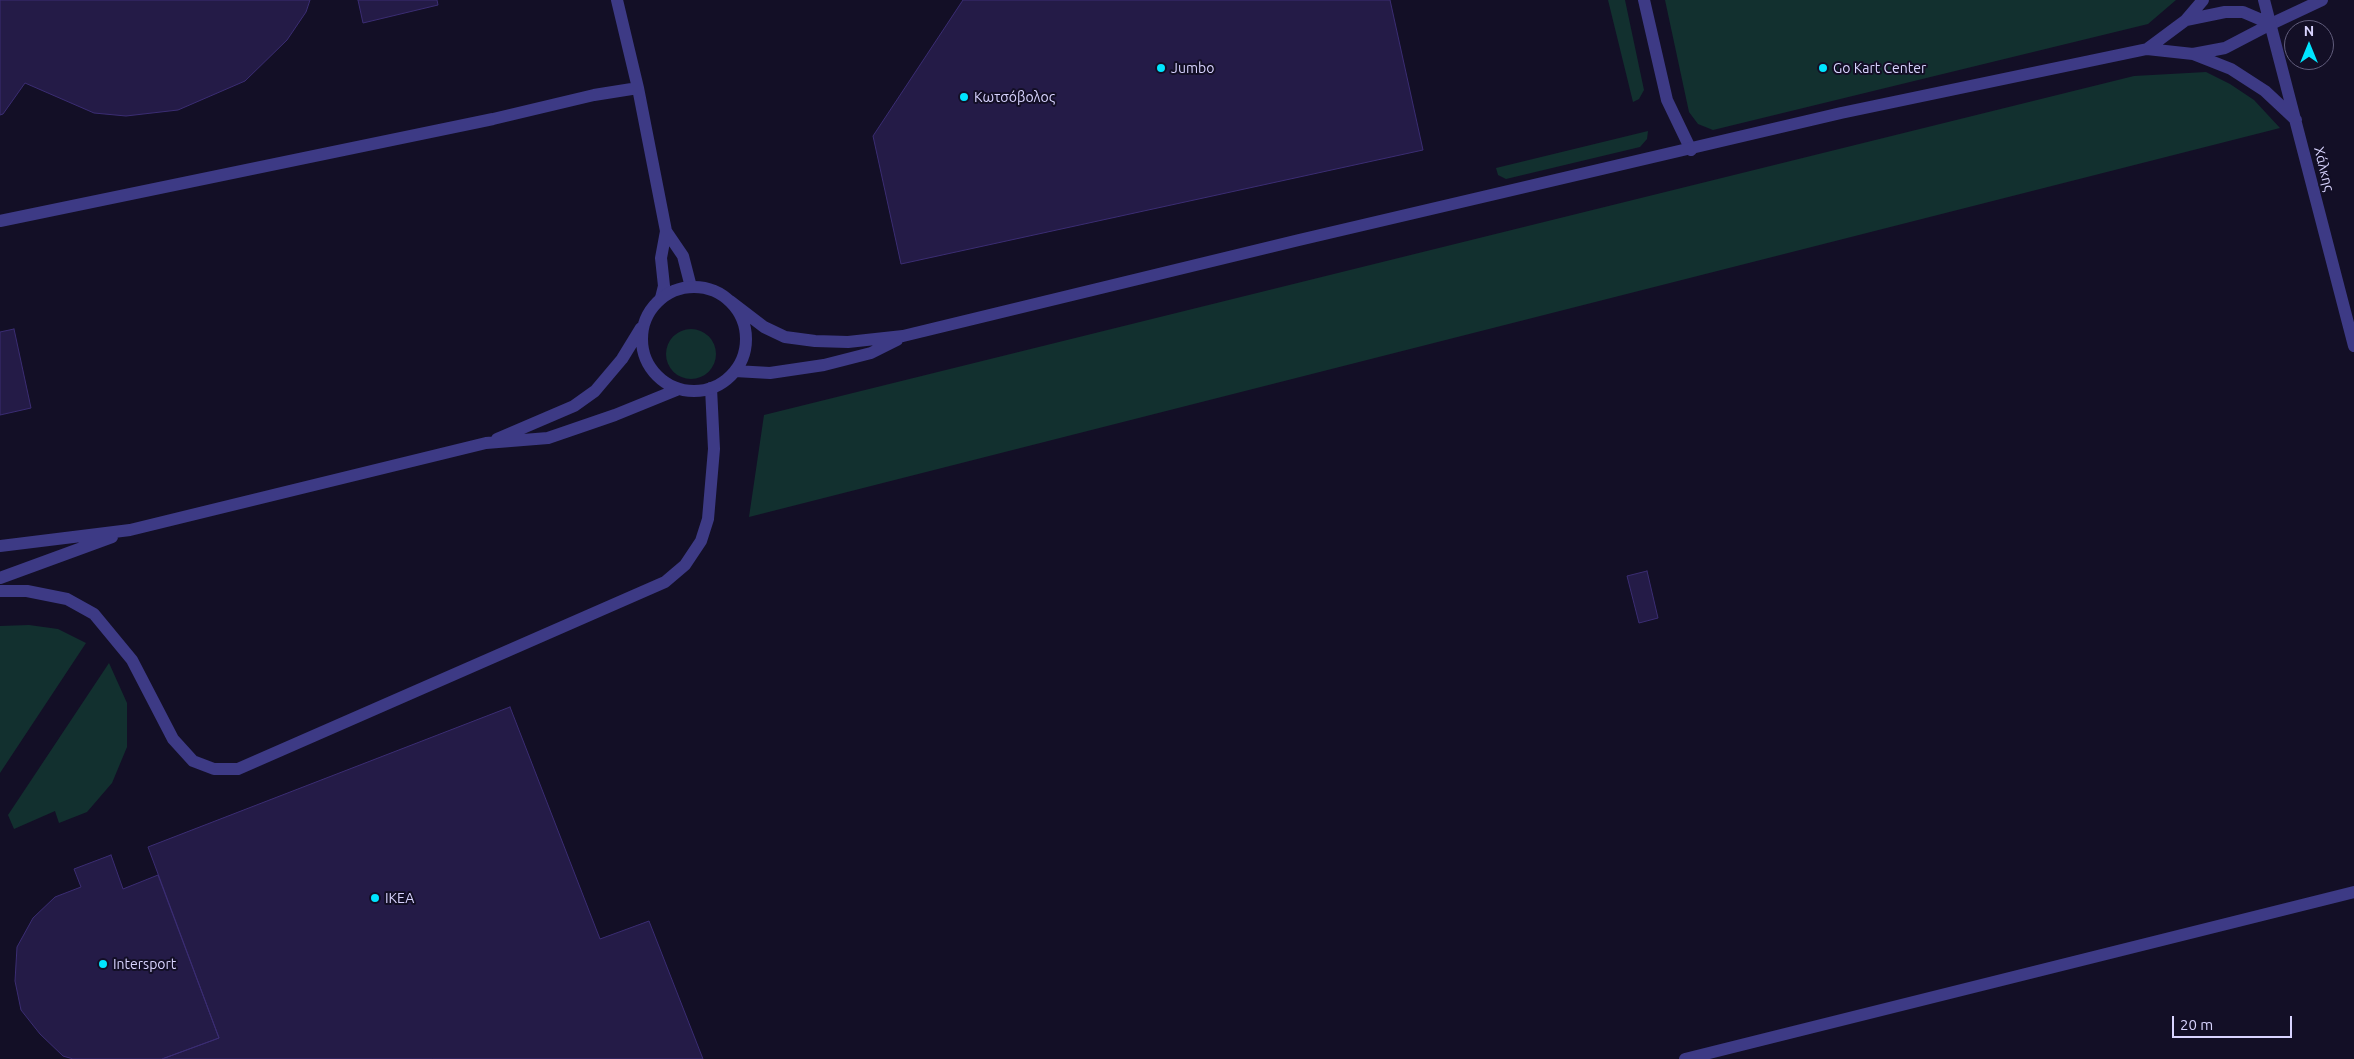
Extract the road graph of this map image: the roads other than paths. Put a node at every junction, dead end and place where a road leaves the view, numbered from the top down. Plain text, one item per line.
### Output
1 (618, 0) edge
2 (1644, 0) edge
3 (2203, 0) edge
4 (2264, 0) edge
5 (2322, 0) edge
6 (2186, 20) junction
7 (2271, 24) junction
8 (2147, 49) junction
9 (2193, 54) junction
10 (638, 88) junction
11 (2296, 120) junction
12 (1691, 150) junction
13 (0, 221) edge
14 (666, 231) junction
15 (691, 287) junction
16 (661, 298) junction
17 (730, 302) junction
18 (643, 325) junction
19 (904, 336) junction
20 (2354, 346) edge
21 (735, 371) junction
22 (711, 388) junction
23 (679, 390) junction
24 (486, 444) junction
25 (130, 530) junction
26 (0, 546) edge
27 (0, 578) edge
28 (0, 591) edge
29 (2354, 892) edge
30 (1688, 1059) edge

1 - 10 street
2 - 12 street
3 - 6 street
4 - 7 street, Χάλκης
5 - 7 street
6 - 7 street
6 - 8 street
7 - 9 street
7 - 11 street, Χάλκης
8 - 9 street
8 - 12 street
9 - 11 street
10 - 13 street
10 - 14 street
11 - 20 street, Χάλκης
12 - 19 street
14 - 15 street
14 - 16 street
15 - 16 street
15 - 17 street
16 - 18 street
17 - 19 street
17 - 21 street
18 - 23 street
18 - 24 street
19 - 21 street
21 - 22 street
22 - 23 street
22 - 28 street
23 - 24 street
24 - 25 street
25 - 26 street
25 - 27 street
29 - 30 street

